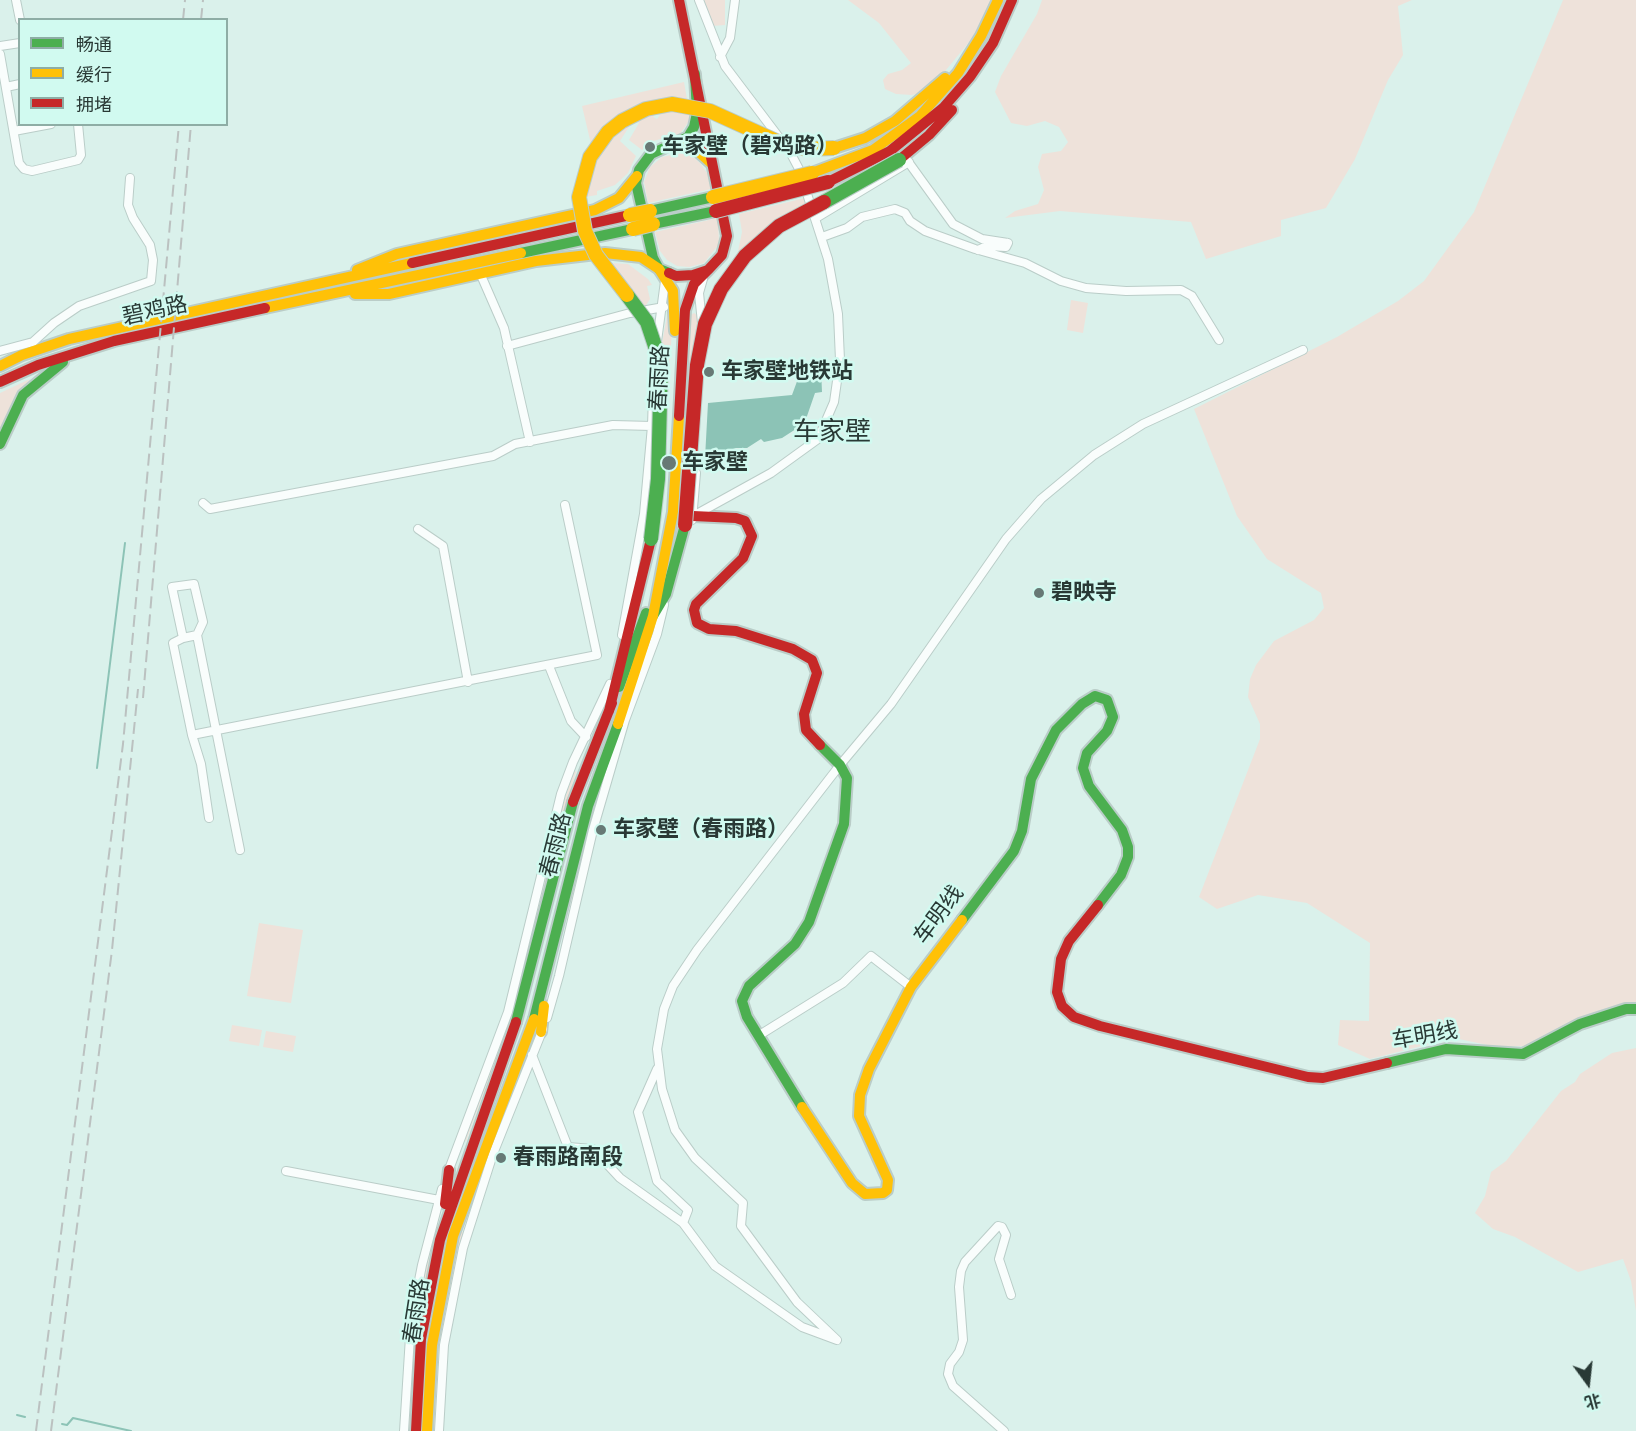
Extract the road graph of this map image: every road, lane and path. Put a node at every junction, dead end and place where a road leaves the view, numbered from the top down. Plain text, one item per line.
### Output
1 (16, 0) edge
2 (679, 0) edge
3 (699, 0) edge
4 (735, 0) edge
5 (998, 0) edge
6 (1012, 0) edge
7 (20, 18) edge
8 (987, 39) junction
9 (18, 43) edge
10 (0, 46) edge
11 (0, 54) edge
12 (720, 57) junction
13 (695, 74) junction
14 (18, 84) edge
15 (6, 87) junction
16 (42, 126) edge
17 (78, 126) edge
18 (14, 132) junction
19 (668, 145) junction
20 (904, 159) junction
21 (713, 166) junction
22 (637, 176) junction
23 (130, 178) dead end
24 (715, 204) junction
25 (816, 218) junction
26 (822, 237) junction
27 (978, 250) junction
28 (708, 270) junction
29 (661, 271) junction
30 (480, 273) junction
31 (322, 290) junction
32 (663, 307) junction
33 (1219, 340) dead end
34 (507, 346) junction
35 (83, 350) junction
36 (1303, 350) dead end
37 (0, 351) edge
38 (22, 355) junction
39 (0, 358) edge
40 (0, 366) edge
41 (0, 382) edge
42 (652, 426) junction
43 (530, 442) junction
44 (0, 444) edge
45 (203, 503) dead end
46 (566, 505) dead end
47 (689, 520) junction
48 (418, 529) dead end
49 (666, 594) junction
50 (653, 616) junction
51 (197, 635) junction
52 (183, 638) junction
53 (549, 666) junction
54 (617, 669) junction
55 (468, 682) junction
56 (609, 711) junction
57 (625, 720) junction
58 (216, 730) junction
59 (192, 735) junction
60 (585, 736) junction
61 (603, 762) junction
62 (840, 765) junction
63 (209, 818) dead end
64 (240, 850) dead end
65 (548, 972) junction
66 (911, 987) junction
67 (1636, 1009) edge
68 (541, 1032) junction
69 (758, 1036) junction
70 (532, 1055) junction
71 (657, 1069) junction
72 (449, 1170) junction
73 (286, 1171) dead end
74 (439, 1200) junction
75 (684, 1223) junction
76 (440, 1240) junction
77 (1011, 1295) dead end
78 (404, 1431) edge
79 (416, 1431) edge
80 (427, 1431) edge
81 (439, 1431) edge
82 (1005, 1431) edge

1 - 7 street
2 - 13 main road
3 - 12 street
4 - 12 street
5 - 8 main road
6 - 8 main road
8 - 20 main road
8 - 24 main road, bridge
8 - 24 main road, bridge
8 - 54 main road, bridge
9 - 10 street
11 - 15 street
12 - 25 street
13 - 19 main road
13 - 21 main road
14 - 15 street
15 - 18 street
16 - 18 street
17 - 18 street
19 - 21 main road
19 - 22 main road
20 - 25 street
20 - 27 street
20 - 47 main road, bridge
21 - 28 main road
22 - 29 main road
22 - 31 main road
23 - 37 street
24 - 31 main road, bridge
25 - 26 street
26 - 27 street
26 - 47 street
27 - 33 street
28 - 29 main road
28 - 47 street
28 - 50 main road, 春雨路
29 - 30 main road
29 - 32 street
29 - 56 main road, 春雨路
30 - 31 main road
30 - 34 street
31 - 35 main road, 碧鸡路
31 - 38 main road, 碧鸡路
32 - 34 street
32 - 42 street
34 - 43 street
35 - 41 main road, 碧鸡路
35 - 44 main road
36 - 62 street
38 - 39 main road
38 - 40 main road, 碧鸡路
42 - 43 street
42 - 54 street
43 - 45 street
46 - 53 street
47 - 49 main road
47 - 62 main road
48 - 55 street
49 - 50 main road
49 - 57 street
50 - 61 main road, 春雨路
51 - 52 street
51 - 52 street
51 - 58 street
52 - 59 street
53 - 55 street
53 - 60 street
54 - 56 main road
54 - 60 street
55 - 58 street
56 - 76 main road, 春雨路
57 - 61 main road
57 - 68 street
58 - 59 street
58 - 64 street
59 - 63 street
60 - 72 street
61 - 65 main road, 春雨路
62 - 69 main road, 车明线
62 - 71 street
65 - 68 main road
65 - 80 main road, 春雨路
66 - 67 main road, 车明线
66 - 69 street
66 - 69 main road, 车明线
68 - 70 street
70 - 75 street
70 - 81 street
71 - 75 street
71 - 75 street
72 - 74 street
72 - 76 main road
73 - 74 street
74 - 78 street
76 - 79 main road, 春雨路
77 - 82 street

